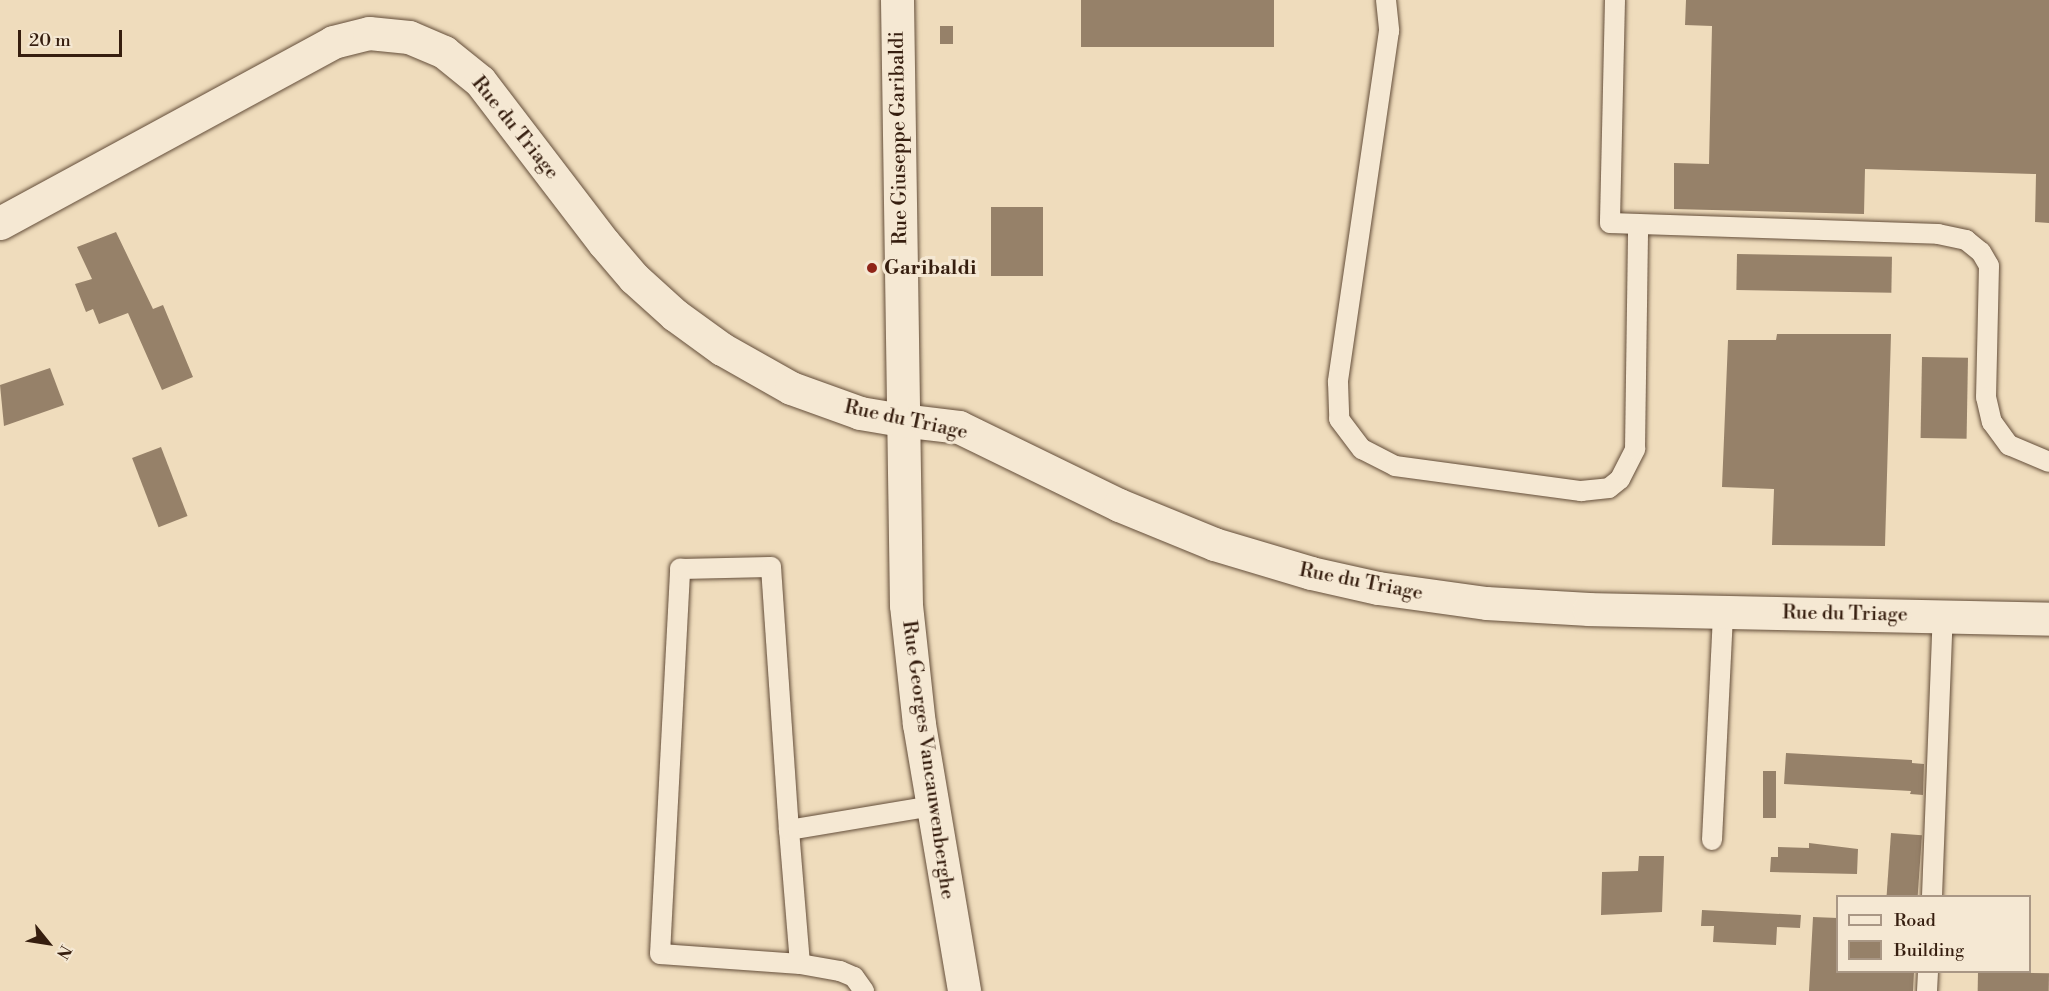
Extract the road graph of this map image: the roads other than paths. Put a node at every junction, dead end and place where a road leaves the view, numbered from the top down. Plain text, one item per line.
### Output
1 (897, 0) edge
2 (1386, 0) edge
3 (1615, 0) edge
4 (0, 224) edge
5 (1638, 224) junction
6 (901, 420) junction
7 (2049, 462) edge
8 (1723, 612) junction
9 (1943, 616) junction
10 (2049, 619) edge
11 (932, 806) junction
12 (789, 831) junction
13 (1712, 840) dead end
14 (1932, 895) edge
15 (800, 964) junction
16 (1928, 973) edge
17 (864, 991) edge
18 (964, 991) edge
19 (1927, 991) edge

1 - 6 street, Rue Giuseppe Garibaldi
2 - 5 lane
3 - 5 lane
4 - 6 street, Rue du Triage
5 - 7 lane
6 - 8 street, Rue du Triage
6 - 11 street, Rue Georges Vancauwenberghe
8 - 9 street, Rue du Triage
8 - 13 lane
9 - 10 street, Rue du Triage
9 - 14 lane
11 - 12 lane
11 - 18 street, Rue Georges Vancauwenberghe
12 - 15 lane
12 - 15 lane
15 - 17 lane
16 - 19 lane

